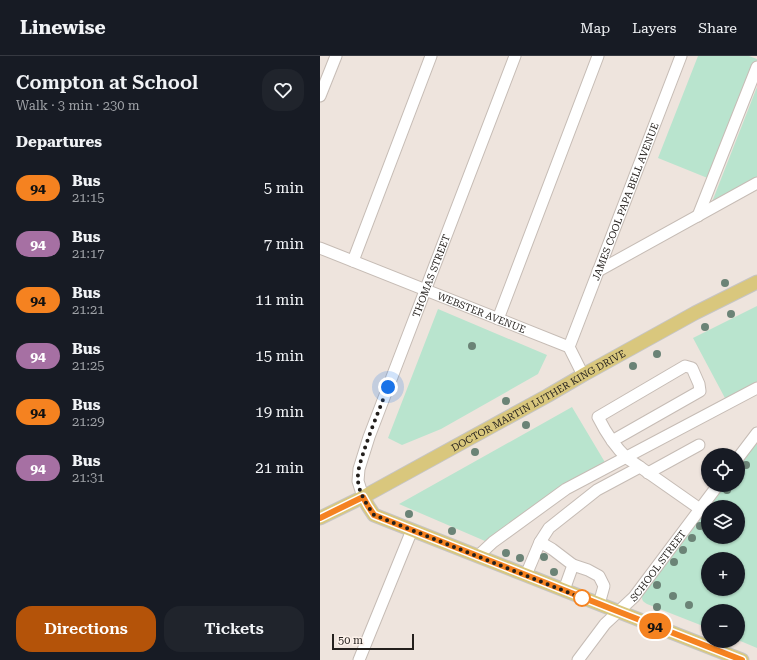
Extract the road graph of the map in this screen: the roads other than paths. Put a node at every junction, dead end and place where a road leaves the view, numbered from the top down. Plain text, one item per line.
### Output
1 (336, 56) edge
2 (431, 56) edge
3 (515, 56) edge
4 (598, 56) edge
5 (681, 56) edge
6 (757, 67) edge
7 (320, 96) edge
8 (757, 184) edge
9 (698, 216) junction
10 (320, 248) edge
11 (353, 261) junction
12 (598, 271) junction
13 (757, 282) edge
14 (425, 290) junction
15 (498, 319) junction
16 (569, 347) junction
17 (583, 375) junction
18 (757, 388) edge
19 (757, 433) edge
20 (612, 441) junction
21 (699, 445) dead end
22 (745, 449) edge
23 (626, 457) junction
24 (644, 470) junction
25 (713, 492) edge
26 (363, 497) junction
27 (700, 509) junction
28 (320, 518) edge
29 (412, 530) junction
30 (540, 542) junction
31 (478, 556) junction
32 (573, 565) junction
33 (526, 575) junction
34 (564, 590) junction
35 (599, 604) junction
36 (618, 612) junction
37 (359, 660) edge
38 (578, 660) edge
39 (742, 660) edge

1 - 7 street
2 - 11 street
3 - 14 street, THOMAS STREET
4 - 15 street
5 - 12 street, JAMES COOL PAPA BELL AVENUE
6 - 9 street
8 - 9 street
9 - 12 street
10 - 11 street, WEBSTER AVENUE
11 - 14 street, WEBSTER AVENUE
12 - 16 street, JAMES COOL PAPA BELL AVENUE
13 - 17 main road, DOCTOR MARTIN LUTHER KING DRIVE
14 - 15 street, WEBSTER AVENUE
14 - 26 street, THOMAS STREET
15 - 16 street, WEBSTER AVENUE
16 - 17 street
17 - 26 main road, DOCTOR MARTIN LUTHER KING DRIVE
18 - 23 street
19 - 22 street
20 - 20 street
20 - 23 street
21 - 24 street
23 - 24 street
23 - 31 street
24 - 27 street
24 - 30 street
25 - 27 street, SCHOOL STREET
26 - 28 main road, DOCTOR MARTIN LUTHER KING DRIVE
26 - 29 main road
27 - 36 street, SCHOOL STREET
29 - 31 main road
29 - 37 street
30 - 32 street
30 - 33 street
31 - 33 main road
32 - 34 street
32 - 35 street
33 - 34 main road
34 - 35 main road
35 - 36 main road
36 - 38 street, SCHOOL STREET
36 - 39 main road

